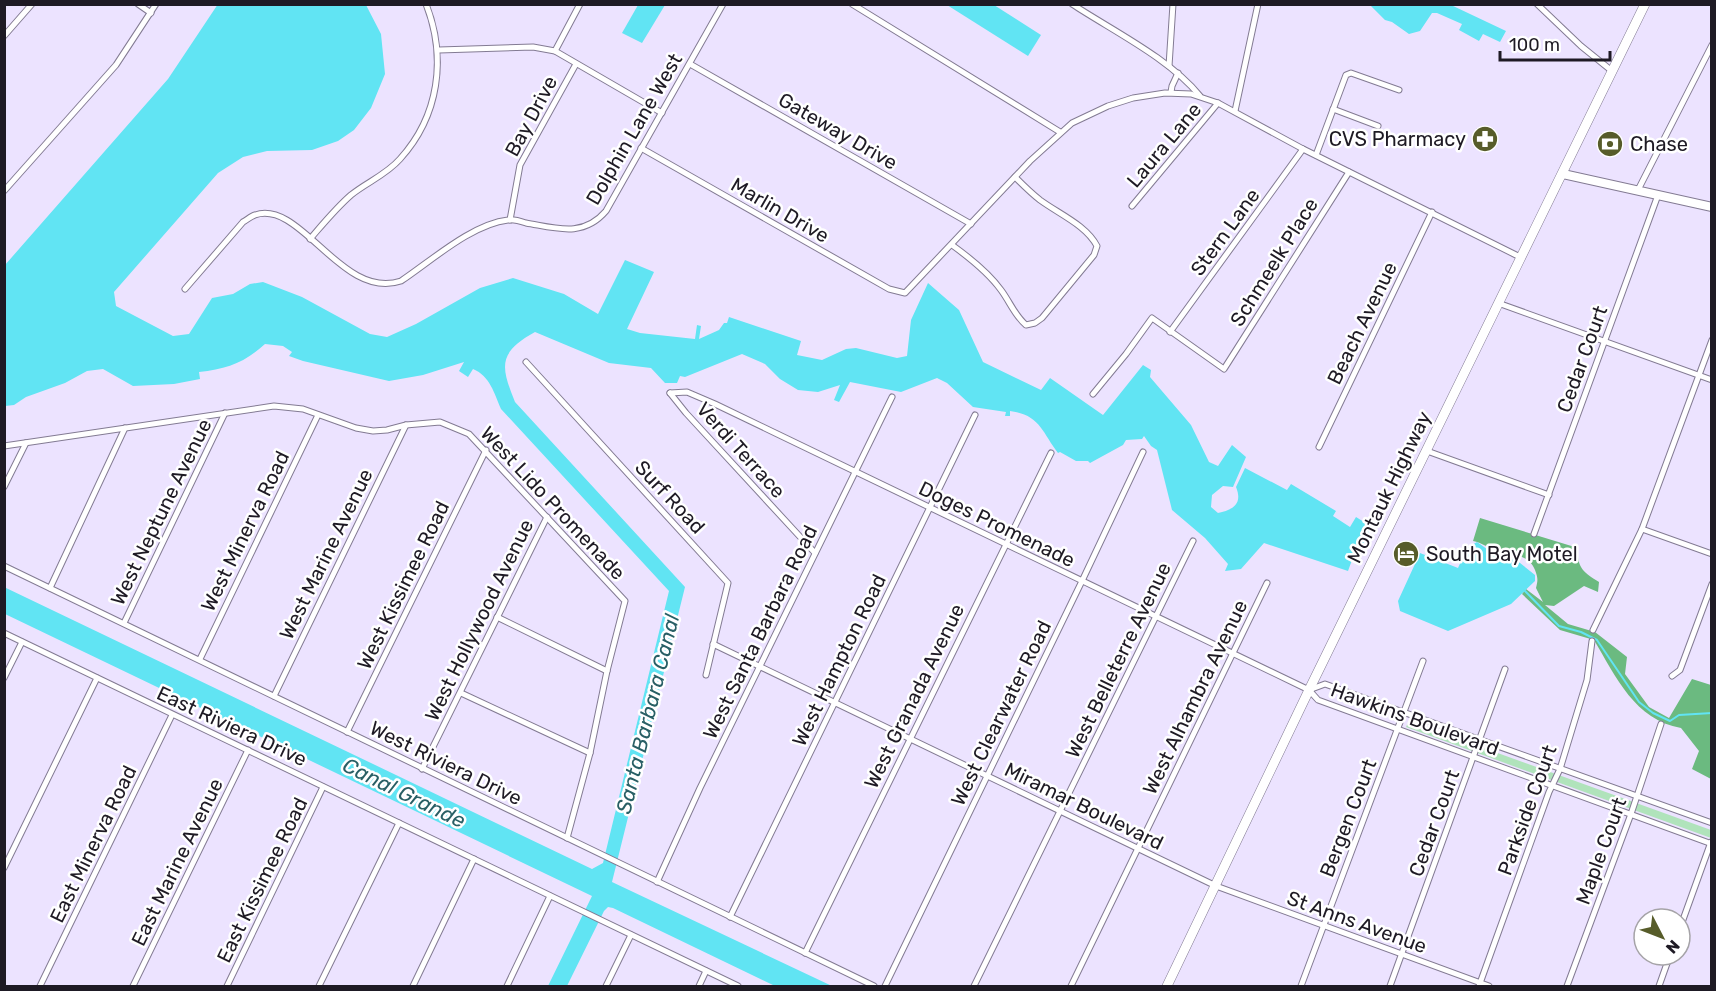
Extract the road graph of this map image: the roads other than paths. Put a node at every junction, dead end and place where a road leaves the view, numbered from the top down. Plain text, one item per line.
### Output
1 (32, 4) edge
2 (138, 4) edge
3 (156, 4) edge
4 (426, 4) edge
5 (580, 4) edge
6 (723, 4) edge
7 (852, 4) edge
8 (1072, 4) edge
9 (1173, 4) edge
10 (1258, 4) edge
11 (1537, 4) edge
12 (1645, 4) edge
13 (151, 13) junction
14 (4, 36) edge
15 (1712, 45) edge
16 (438, 50) junction
17 (555, 51) junction
18 (576, 64) junction
19 (690, 64) junction
20 (1169, 66) junction
21 (1612, 71) junction
22 (1178, 73) junction
23 (1399, 90) dead end
24 (1171, 92) junction
25 (1201, 97) junction
26 (1218, 103) junction
27 (1333, 109) junction
28 (1235, 111) junction
29 (662, 113) junction
30 (1378, 126) dead end
31 (1060, 132) junction
32 (641, 148) junction
33 (1303, 149) junction
34 (1316, 155) junction
35 (1349, 171) junction
36 (1563, 174) junction
37 (1015, 177) junction
38 (1638, 190) junction
39 (4, 191) edge
40 (1658, 195) junction
41 (1132, 206) dead end
42 (1712, 207) edge
43 (1432, 212) junction
44 (510, 220) junction
45 (971, 224) junction
46 (310, 239) junction
47 (952, 245) junction
48 (1520, 257) junction
49 (185, 289) dead end
50 (1498, 303) junction
51 (1170, 332) junction
52 (1712, 340) edge
53 (1605, 341) junction
54 (526, 363) dead end
55 (1699, 375) junction
56 (1712, 380) edge
57 (670, 393) joint
58 (1093, 394) dead end
59 (892, 397) dead end
60 (225, 413) junction
61 (975, 415) dead end
62 (318, 416) junction
63 (406, 425) junction
64 (125, 428) junction
65 (26, 443) junction
66 (4, 447) edge
67 (1319, 447) dead end
68 (486, 450) junction
69 (1427, 451) junction
70 (1143, 452) dead end
71 (1051, 453) dead end
72 (854, 472) junction
73 (4, 487) edge
74 (1549, 495) junction
75 (929, 508) junction
76 (547, 517) junction
77 (1642, 529) junction
78 (1534, 534) dead end
79 (1193, 541) dead end
80 (1004, 545) junction
81 (815, 553) junction
82 (1712, 554) edge
83 (4, 566) edge
84 (1082, 581) junction
85 (1267, 583) dead end
86 (1712, 584) edge
87 (50, 588) junction
88 (497, 617) junction
89 (1156, 618) junction
90 (124, 623) junction
91 (1593, 630) dead end
92 (4, 633) edge
93 (1592, 641) dead end
94 (22, 642) junction
95 (712, 644) junction
96 (1233, 654) junction
97 (200, 659) junction
98 (1423, 661) dead end
99 (759, 667) junction
100 (1505, 669) dead end
101 (607, 671) junction
102 (706, 675) dead end
103 (1672, 676) dead end
104 (4, 678) edge
105 (97, 678) junction
106 (1309, 690) junction
107 (460, 693) junction
108 (274, 696) junction
109 (834, 703) junction
110 (1404, 712) junction
111 (172, 715) junction
112 (1661, 724) dead end
113 (1397, 729) junction
114 (347, 732) junction
115 (909, 739) junction
116 (1480, 740) junction
117 (248, 750) junction
118 (590, 753) junction
119 (1474, 758) junction
120 (422, 769) junction
121 (1560, 769) junction
122 (987, 776) junction
123 (1552, 786) junction
124 (323, 787) junction
125 (1637, 796) junction
126 (1060, 811) junction
127 (1631, 814) junction
128 (399, 823) junction
129 (1712, 823) edge
130 (567, 838) junction
131 (1711, 843) edge
132 (1138, 849) junction
133 (474, 859) junction
134 (4, 868) edge
135 (657, 882) junction
136 (1216, 886) junction
137 (550, 896) junction
138 (1688, 907) edge
139 (730, 917) junction
140 (1323, 925) junction
141 (631, 935) junction
142 (805, 953) junction
143 (1402, 955) junction
144 (1666, 967) edge
145 (706, 971) junction
146 (1480, 985) edge
147 (40, 987) edge
148 (133, 987) edge
149 (227, 987) edge
150 (320, 987) edge
151 (412, 987) edge
152 (507, 987) edge
153 (606, 987) edge
154 (699, 987) edge
155 (738, 987) edge
156 (874, 987) edge
157 (885, 987) edge
158 (974, 987) edge
159 (1071, 987) edge
160 (1167, 987) edge
161 (1301, 987) edge
162 (1390, 987) edge
163 (1489, 987) edge
164 (1567, 987) edge
165 (1659, 987) edge

1 - 14 street
2 - 13 street
3 - 13 street
4 - 16 street
5 - 17 street
6 - 19 street, Dolphin Lane West
7 - 31 street
8 - 20 street
9 - 20 street
10 - 28 street
11 - 21 street
12 - 21 main road, Montauk Highway
13 - 39 street
15 - 38 street
16 - 17 street
16 - 46 street
17 - 18 street
18 - 29 street
18 - 44 street, Bay Drive
19 - 29 street, Dolphin Lane West
19 - 45 street, Gateway Drive
20 - 22 street
21 - 36 main road, Montauk Highway
22 - 24 street
22 - 25 street
23 - 27 street
24 - 25 street
24 - 31 street
25 - 26 street
26 - 28 street
26 - 41 street, Laura Lane
27 - 30 street
27 - 34 street
28 - 33 street
29 - 32 street, Dolphin Lane West
31 - 37 street
32 - 44 street, Dolphin Lane West
32 - 47 street, Marlin Drive
33 - 34 street
33 - 51 street, Stern Lane
34 - 35 street
35 - 43 street
35 - 51 street, Schmeelk Place
36 - 38 main road
36 - 48 main road, Montauk Highway
37 - 45 street
37 - 47 street
38 - 40 main road
40 - 42 main road
40 - 53 street, Cedar Court
43 - 48 street
43 - 67 street, Beach Avenue
44 - 46 street
45 - 47 street
46 - 49 street
48 - 50 main road, Montauk Highway
50 - 53 street
50 - 69 main road, Montauk Highway
51 - 58 street
52 - 55 street
53 - 55 street
53 - 74 street, Cedar Court
54 - 95 street, Surf Road
55 - 56 street
55 - 77 street
57 - 72 street, Doges Promenade
57 - 81 street, Verdi Terrace
59 - 72 street, West Santa Barbara Road
60 - 62 street, West Lido Promenade
60 - 64 street, West Lido Promenade
60 - 90 street, West Neptune Avenue
61 - 75 street, West Hampton Road
62 - 63 street, West Lido Promenade
62 - 97 street, West Minerva Road
63 - 68 street, West Lido Promenade
63 - 108 street, West Marine Avenue
64 - 65 street, West Lido Promenade
64 - 87 street
65 - 66 street, West Lido Promenade
65 - 73 street
68 - 76 street, West Lido Promenade
68 - 114 street, West Kissimee Road
69 - 74 street
69 - 106 main road, Montauk Highway
70 - 84 street, West Clearwater Road
71 - 80 street, West Granada Avenue
72 - 75 street, Doges Promenade
72 - 81 street, West Santa Barbara Road
74 - 78 street, Cedar Court
75 - 80 street, Doges Promenade
75 - 109 street, West Hampton Road
76 - 88 street, West Hollywood Avenue
76 - 101 street, West Lido Promenade
77 - 82 street
77 - 91 street
79 - 89 street, West Belleterre Avenue
80 - 84 street, Doges Promenade
80 - 115 street, West Granada Avenue
81 - 99 street, West Santa Barbara Road
83 - 87 street, West Riviera Drive
84 - 89 street, Doges Promenade
84 - 122 street, West Clearwater Road
85 - 96 street, West Alhambra Avenue
86 - 103 street
87 - 90 street, West Riviera Drive
88 - 101 street
88 - 107 street, West Hollywood Avenue
89 - 96 street, Doges Promenade
89 - 126 street, West Belleterre Avenue
90 - 97 street, West Riviera Drive
92 - 94 street, East Riviera Drive
93 - 121 street, Parkside Court
94 - 104 street
94 - 105 street, East Riviera Drive
95 - 99 street, Miramar Boulevard
95 - 102 street, Surf Road
96 - 106 street, Doges Promenade
96 - 132 street, West Alhambra Avenue
97 - 108 street, West Riviera Drive
98 - 110 street, Bergen Court
99 - 109 street, Miramar Boulevard
99 - 135 street, West Santa Barbara Road
100 - 116 street, Cedar Court
101 - 118 street, West Lido Promenade
105 - 111 street, East Riviera Drive
105 - 134 street
106 - 110 street, Hawkins Boulevard
106 - 113 street, Hawkins Boulevard
106 - 136 main road, Montauk Highway
107 - 118 street
107 - 120 street, West Hollywood Avenue
108 - 114 street, West Riviera Drive
109 - 115 street, Miramar Boulevard
109 - 139 street, West Hampton Road
110 - 113 street, Bergen Court
110 - 116 street, Hawkins Boulevard
111 - 117 street, East Riviera Drive
111 - 147 street, East Minerva Road
112 - 125 street, Maple Court
113 - 119 street, Hawkins Boulevard
113 - 140 street, Bergen Court
114 - 120 street, West Riviera Drive
115 - 122 street, Miramar Boulevard
115 - 142 street, West Granada Avenue
116 - 119 street, Cedar Court
116 - 121 street, Hawkins Boulevard
117 - 124 street, East Riviera Drive
117 - 148 street, East Marine Avenue
118 - 130 street, West Lido Promenade
119 - 123 street, Hawkins Boulevard
119 - 143 street, Cedar Court
120 - 130 street, West Riviera Drive
121 - 123 street, Parkside Court
121 - 125 street, Hawkins Boulevard
122 - 126 street, Miramar Boulevard
122 - 157 street, West Clearwater Road
123 - 127 street, Hawkins Boulevard
123 - 146 street, Parkside Court
124 - 128 street, East Riviera Drive
124 - 149 street, East Kissimee Road
125 - 127 street, Maple Court
125 - 129 street, Hawkins Boulevard
126 - 132 street, Miramar Boulevard
126 - 158 street, West Belleterre Avenue
127 - 131 street, Hawkins Boulevard
127 - 164 street, Maple Court
128 - 133 street, East Riviera Drive
128 - 150 street
130 - 135 street, West Riviera Drive
131 - 138 street
132 - 136 street, Miramar Boulevard
132 - 159 street, West Alhambra Avenue
133 - 137 street, East Riviera Drive
133 - 151 street
135 - 139 street, West Riviera Drive
136 - 140 street, St Anns Avenue
136 - 160 main road, Montauk Highway
137 - 141 street, East Riviera Drive
137 - 152 street
139 - 142 street, West Riviera Drive
140 - 143 street, St Anns Avenue
140 - 161 street, Bergen Court
141 - 145 street, East Riviera Drive
141 - 153 street
142 - 156 street, West Riviera Drive
143 - 146 street, St Anns Avenue
143 - 162 street, Cedar Court
144 - 165 street
145 - 154 street
145 - 155 street, East Riviera Drive
146 - 163 street, St Anns Avenue

